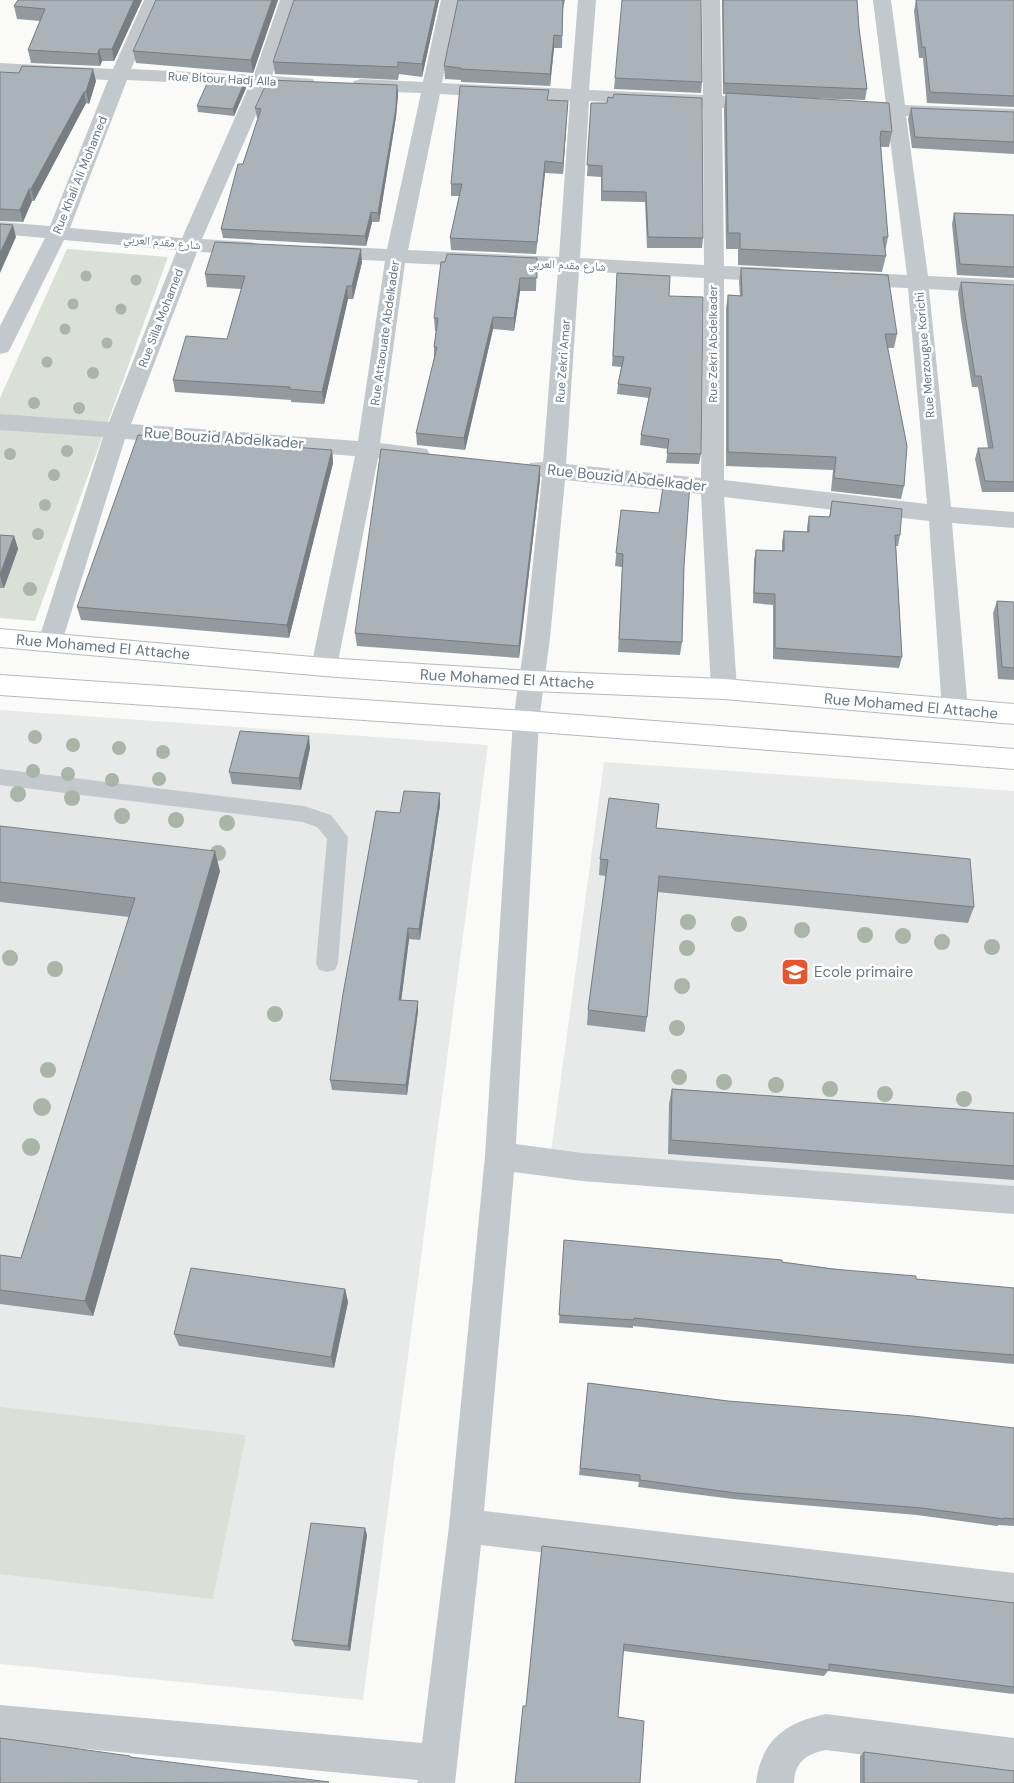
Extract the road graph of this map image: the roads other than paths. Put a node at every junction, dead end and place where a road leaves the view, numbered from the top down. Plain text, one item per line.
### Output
1 (153, 0) edge
2 (289, 0) edge
3 (450, 0) edge
4 (587, 0) edge
5 (711, 0) edge
6 (882, 0) edge
7 (0, 68) edge
8 (120, 74) junction
9 (261, 81) junction
10 (327, 84) edge
11 (346, 85) edge
12 (432, 89) junction
13 (578, 95) junction
14 (713, 102) junction
15 (780, 105) edge
16 (838, 107) edge
17 (896, 110) junction
18 (1014, 116) edge
19 (0, 228) edge
20 (58, 232) junction
21 (189, 245) junction
22 (268, 249) edge
23 (308, 251) edge
24 (396, 256) junction
25 (570, 265) junction
26 (714, 271) junction
27 (801, 276) edge
28 (831, 278) edge
29 (918, 282) junction
30 (1014, 287) edge
31 (0, 347) edge
32 (0, 422) edge
33 (117, 430) junction
34 (368, 450) junction
35 (437, 457) edge
36 (516, 466) edge
37 (556, 471) junction
38 (712, 487) junction
39 (940, 514) junction
40 (1014, 520) edge
41 (0, 638) edge
42 (50, 642) junction
43 (324, 668) junction
44 (533, 681) junction
45 (0, 685) edge
46 (724, 689) junction
47 (955, 710) junction
48 (1014, 714) edge
49 (526, 721) junction
50 (1014, 759) edge
51 (0, 777) edge
52 (327, 963) dead end
53 (500, 1156) junction
54 (1014, 1200) edge
55 (466, 1526) junction
56 (1014, 1591) edge
57 (0, 1723) edge
58 (1014, 1756) edge
59 (438, 1773) edge
60 (775, 1783) edge

1 - 8 street, Rue Khali Ali Mohamed
2 - 9 street, Rue Silla Mohamed
3 - 12 street, Rue Attaouate Abdelkader
4 - 13 street, Rue Zekri Amar
5 - 14 street, Rue Zekri Abdelkader
6 - 17 street, Rue Merzougue Korichi
7 - 8 street, Rue Bitour Hadj Alla
8 - 9 street, Rue Bitour Hadj Alla
8 - 20 street, Rue Khali Ali Mohamed
9 - 10 street, Rue Bitour Hadj Alla
9 - 21 street, Rue Silla Mohamed
11 - 12 street
12 - 13 street
12 - 24 street, Rue Attaouate Abdelkader
13 - 14 street
13 - 25 street, Rue Zekri Amar
14 - 15 street
14 - 26 street, Rue Zekri Abdelkader
16 - 17 street
17 - 18 street
17 - 29 street, Rue Merzougue Korichi
19 - 20 street, شارع مقدم العربي
20 - 21 street, شارع مقدم العربي
20 - 31 street, Rue Khali Ali Mohamed
21 - 22 street, شارع مقدم العربي
21 - 33 street, Rue Silla Mohamed
23 - 24 street, شارع مقدم العربي
24 - 25 street, شارع مقدم العربي
24 - 34 street, Rue Attaouate Abdelkader
25 - 26 street, شارع مقدم العربي
25 - 37 street, Rue Zekri Amar
26 - 27 street, شارع مقدم العربي
26 - 38 street, Rue Zekri Abdelkader
28 - 29 street
29 - 30 street
29 - 39 street, Rue Merzougue Korichi
32 - 33 street, Rue Bouzid Abdelkader
33 - 34 street, Rue Bouzid Abdelkader
33 - 42 street, Rue Silla Mohamed
34 - 35 street, Rue Bouzid Abdelkader
34 - 43 street, Rue Attaouate Abdelkader
36 - 37 street, Rue Bouzid Abdelkader
37 - 38 street, Rue Bouzid Abdelkader
37 - 44 street, Rue Zekri Amar
38 - 39 street, Rue Bouzid Abdelkader
38 - 46 street, Rue Zekri Abdelkader
39 - 40 street, Rue Bouzid Abdelkader
39 - 47 street, Rue Merzougue Korichi
41 - 42 street, Rue Mohamed El Attache
42 - 43 street, Rue Mohamed El Attache
43 - 44 street, Rue Mohamed El Attache
44 - 46 street, Rue Mohamed El Attache
44 - 49 street, Rue Zekri Amar
45 - 49 street
46 - 47 street, Rue Mohamed El Attache
47 - 48 street, Rue Mohamed El Attache
49 - 50 street
49 - 53 street, Rue Zekri Amar
51 - 52 lane
53 - 54 street
53 - 55 street, Rue Zekri Amar
55 - 56 street
55 - 59 street, Rue Zekri Amar
57 - 59 street
58 - 60 street

